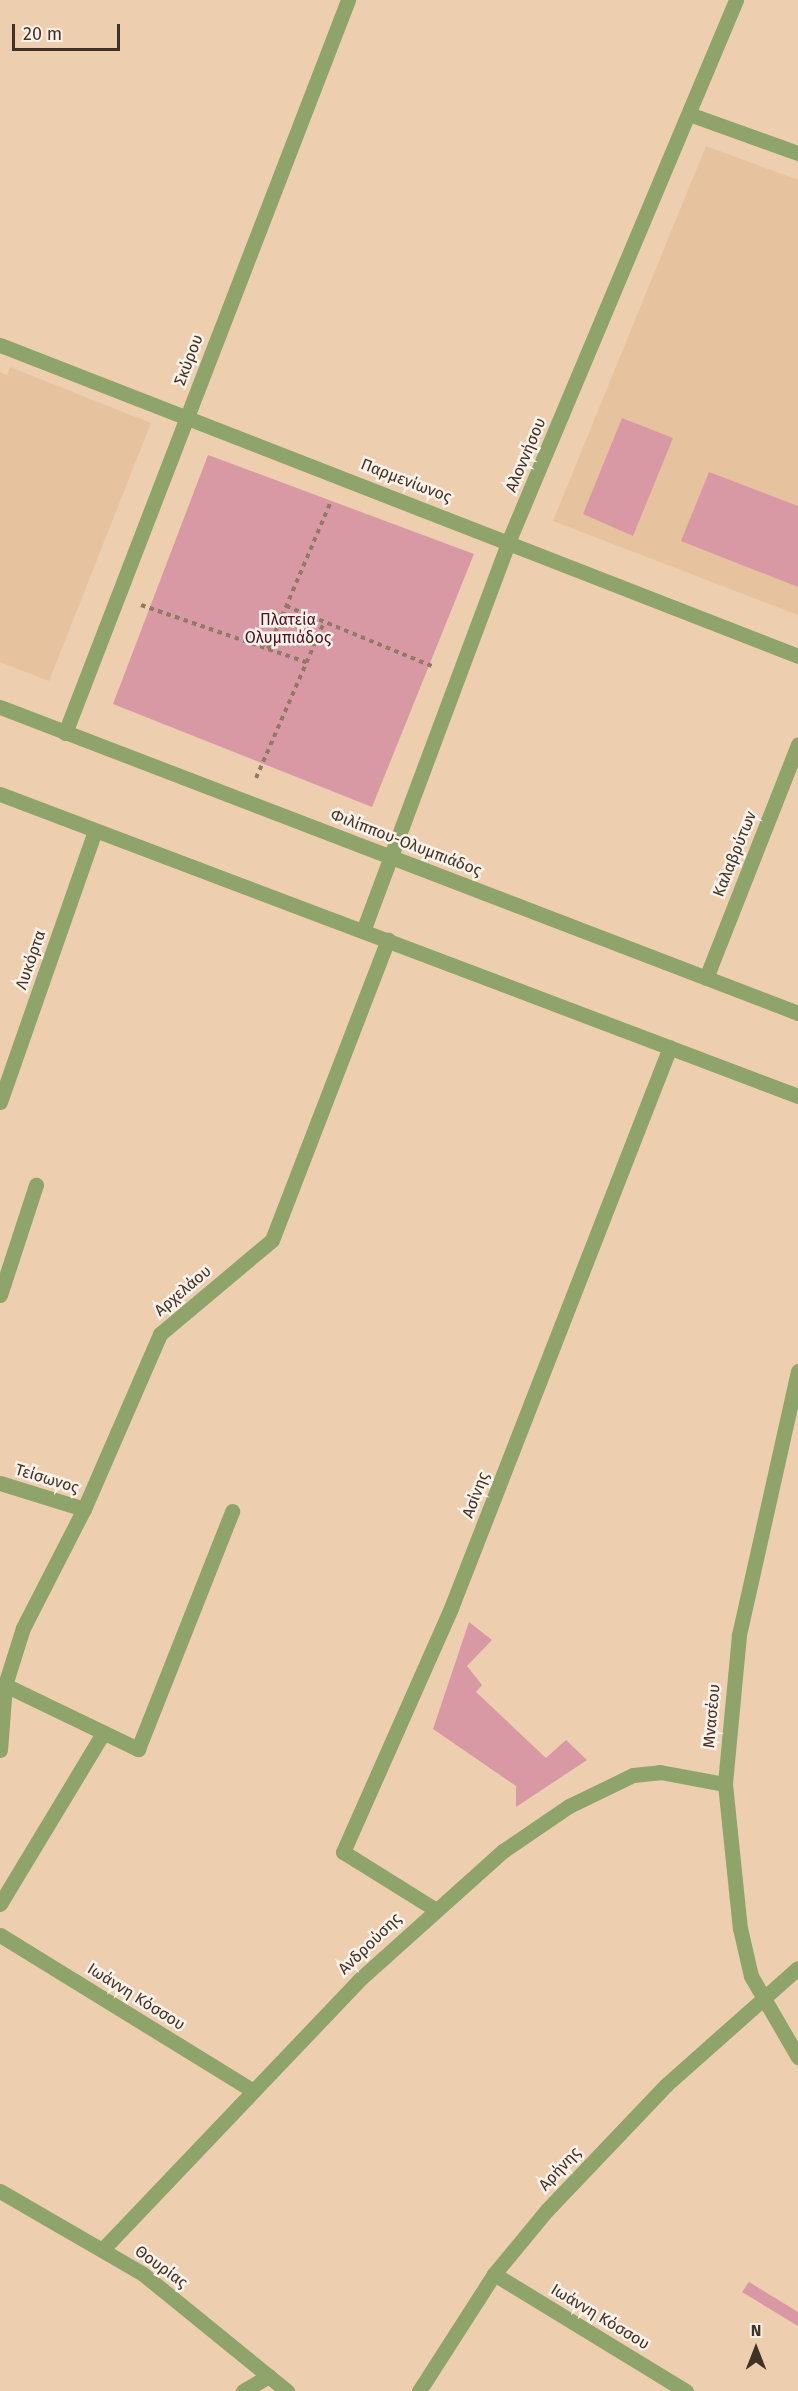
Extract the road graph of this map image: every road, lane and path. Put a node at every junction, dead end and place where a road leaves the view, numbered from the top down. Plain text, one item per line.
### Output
1 (348, 0) edge
2 (736, 0) edge
3 (689, 114) junction
4 (798, 153) edge
5 (0, 345) edge
6 (187, 417) junction
7 (342, 476) junction
8 (510, 540) junction
9 (117, 597) junction
10 (286, 606) junction
11 (324, 622) junction
12 (268, 649) junction
13 (798, 656) edge
14 (306, 662) junction
15 (460, 678) junction
16 (0, 707) edge
17 (65, 733) junction
18 (798, 744) edge
19 (0, 794) edge
20 (246, 801) junction
21 (95, 831) junction
22 (392, 856) junction
23 (363, 931) junction
24 (388, 940) junction
25 (706, 978) junction
26 (798, 1013) edge
27 (670, 1047) junction
28 (798, 1096) edge
29 (0, 1102) edge
30 (36, 1185) dead end
31 (0, 1295) edge
32 (798, 1371) edge
33 (0, 1483) edge
34 (84, 1509) junction
35 (232, 1510) dead end
36 (5, 1685) junction
37 (103, 1733) junction
38 (0, 1750) edge
39 (725, 1784) junction
40 (0, 1904) edge
41 (433, 1908) junction
42 (0, 1935) edge
43 (798, 1968) edge
44 (761, 1999) junction
45 (798, 2057) edge
46 (252, 2090) junction
47 (0, 2191) edge
48 (103, 2249) junction
49 (494, 2274) junction
50 (269, 2376) junction
51 (243, 2391) edge
52 (287, 2391) edge
53 (419, 2391) edge
54 (686, 2391) edge

1 - 6 street, Σκύρου
2 - 3 street, Αλοννήσου
3 - 4 street
3 - 8 street, Αλοννήσου
5 - 6 street, Παρμενίωνος
6 - 7 street, Παρμενίωνος
6 - 9 street, Σκύρου
7 - 8 street, Παρμενίωνος
7 - 10 path
8 - 13 street, Παρμενίωνος
8 - 15 street, Αλοννήσου
9 - 12 path
9 - 17 street, Σκύρου
10 - 11 path
10 - 12 path
11 - 14 path
11 - 15 path
12 - 14 path
14 - 20 path
15 - 22 street, Αλοννήσου
16 - 17 street, Φιλίππου-Ολυμπιάδος
17 - 20 street, Φιλίππου-Ολυμπιάδος
18 - 25 street, Καλαβρύτων
19 - 21 street
20 - 22 street, Φιλίππου-Ολυμπιάδος
21 - 23 street
21 - 29 street, Λυκόρτα
22 - 23 street, Αλοννήσου
22 - 25 street, Φιλίππου-Ολυμπιάδος
23 - 24 street
24 - 27 street
24 - 34 street, Αρχελάου
25 - 26 street, Φιλίππου-Ολυμπιάδος
27 - 28 street
27 - 41 street, Ασίνης
30 - 31 street
32 - 39 street, Μνασέου
33 - 34 street, Τείσωνος
34 - 36 street, Αρχελάου
35 - 37 street
36 - 37 street
36 - 38 street, Αρχελάου
37 - 40 street
39 - 41 street, Ανδρούσης
39 - 44 street, Μνασέου
41 - 46 street, Ανδρούσης
42 - 46 street, Ιωάννη Κόσσου
43 - 44 street, Αρήνης
44 - 45 street, Μνασέου
44 - 49 street, Αρήνης
46 - 48 street, Ανδρούσης
47 - 48 street, Θουρίας
48 - 50 street, Θουρίας
49 - 53 street, Αρήνης
49 - 54 street, Ιωάννη Κόσσου
50 - 51 street
50 - 52 street, Θουρίας

